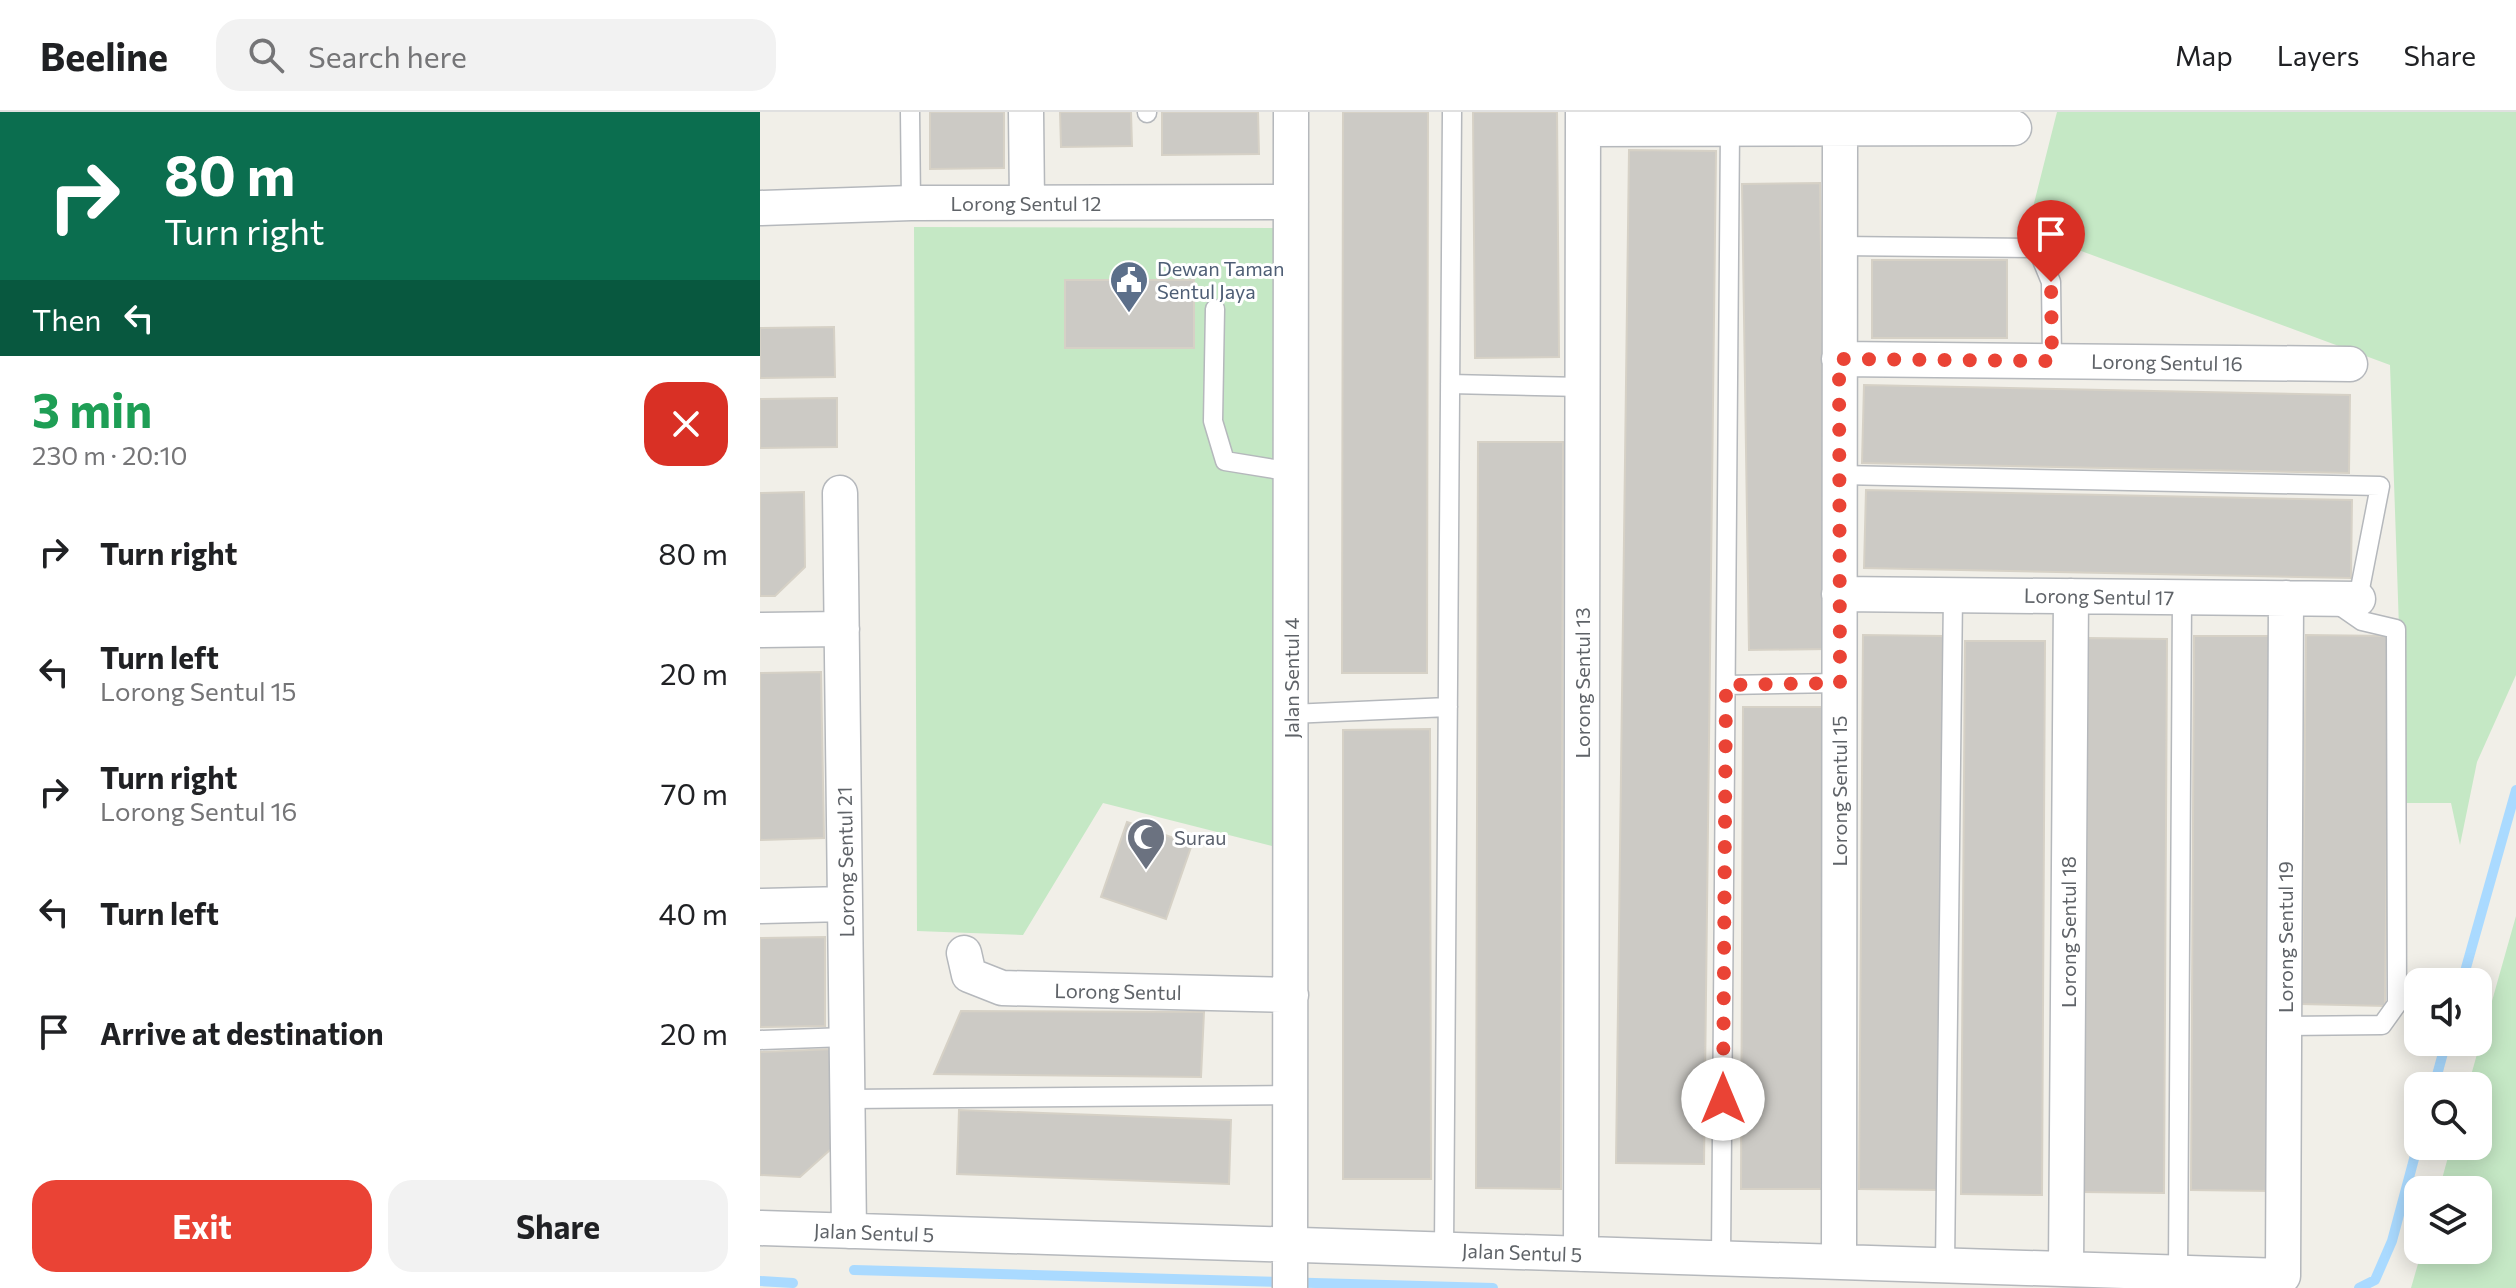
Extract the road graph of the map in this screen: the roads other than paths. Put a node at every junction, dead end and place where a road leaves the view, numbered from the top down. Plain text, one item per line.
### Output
1 (910, 112) edge
2 (1026, 112) edge
3 (1291, 112) edge
4 (1452, 112) edge
5 (1583, 120) edge
6 (2016, 120) edge
7 (1840, 128) junction
8 (1730, 129) junction
9 (1027, 202) junction
10 (1291, 202) junction
11 (911, 203) junction
12 (760, 208) edge
13 (1839, 246) junction
14 (1215, 309) dead end
15 (1839, 359) junction
16 (2052, 361) junction
17 (2350, 364) dead end
18 (1450, 384) junction
19 (1582, 387) junction
20 (1292, 472) junction
21 (1840, 475) junction
22 (840, 493) dead end
23 (1839, 594) junction
24 (1953, 594) junction
25 (2071, 596) junction
26 (2182, 597) junction
27 (2286, 598) junction
28 (2344, 599) junction
29 (842, 629) junction
30 (760, 630) edge
31 (1840, 683) junction
32 (1726, 685) junction
33 (1448, 707) junction
34 (1291, 714) junction
35 (845, 904) junction
36 (760, 906) edge
37 (964, 953) dead end
38 (1291, 995) junction
39 (2284, 1026) junction
40 (846, 1037) junction
41 (760, 1040) edge
42 (1291, 1095) junction
43 (848, 1099) junction
44 (760, 1228) edge
45 (849, 1231) junction
46 (1444, 1250) junction
47 (1581, 1254) junction
48 (1721, 1258) junction
49 (1839, 1262) junction
50 (1945, 1265) junction
51 (1291, 1267) edge
52 (2066, 1269) junction
53 (2178, 1272) junction
54 (2283, 1276) joint

1 - 11 lane
2 - 9 street
3 - 10 street, Jalan Sentul 4
4 - 18 lane
5 - 8 street
5 - 19 street, Lorong Sentul 13
6 - 7 street
7 - 8 street
7 - 13 street, Lorong Sentul 15
8 - 32 lane
9 - 10 street, Lorong Sentul 12
9 - 11 street, Lorong Sentul 12
10 - 20 street, Jalan Sentul 4
11 - 12 street, Lorong Sentul 12
13 - 15 street, Lorong Sentul 15
13 - 16 lane
14 - 20 lane
15 - 16 street, Lorong Sentul 16
15 - 21 street, Lorong Sentul 15
16 - 17 street, Lorong Sentul 16
18 - 19 lane
18 - 33 lane
19 - 47 street, Lorong Sentul 13
20 - 34 street, Jalan Sentul 4
21 - 23 street, Lorong Sentul 15
21 - 28 lane
22 - 29 street, Lorong Sentul 21
23 - 24 street, Lorong Sentul 17
23 - 31 street, Lorong Sentul 15
24 - 25 street, Lorong Sentul 17
24 - 50 lane
25 - 26 street, Lorong Sentul 17
25 - 52 street, Lorong Sentul 18
26 - 27 street, Lorong Sentul 17
26 - 53 lane
27 - 28 street, Lorong Sentul 17
27 - 39 street, Lorong Sentul 19
28 - 39 lane
29 - 30 street
29 - 35 street, Lorong Sentul 21
31 - 32 lane
31 - 49 street, Lorong Sentul 15
32 - 48 lane
33 - 34 lane
33 - 46 lane
34 - 38 street, Jalan Sentul 4
35 - 36 street
35 - 40 street, Lorong Sentul 21
37 - 38 street, Lorong Sentul
38 - 42 street, Jalan Sentul 4
39 - 54 street, Lorong Sentul 19
40 - 41 lane
40 - 43 street, Lorong Sentul 21
42 - 43 lane
42 - 51 street, Jalan Sentul 4
43 - 45 street, Lorong Sentul 21
44 - 45 street, Jalan Sentul 5
45 - 51 street, Jalan Sentul 5
46 - 47 street, Jalan Sentul 5
46 - 51 street, Jalan Sentul 5
47 - 48 street, Jalan Sentul 5
48 - 49 street, Jalan Sentul 5
49 - 50 street, Jalan Sentul 5
50 - 52 street, Jalan Sentul 5
52 - 53 street, Jalan Sentul 5
53 - 54 street, Jalan Sentul 5

